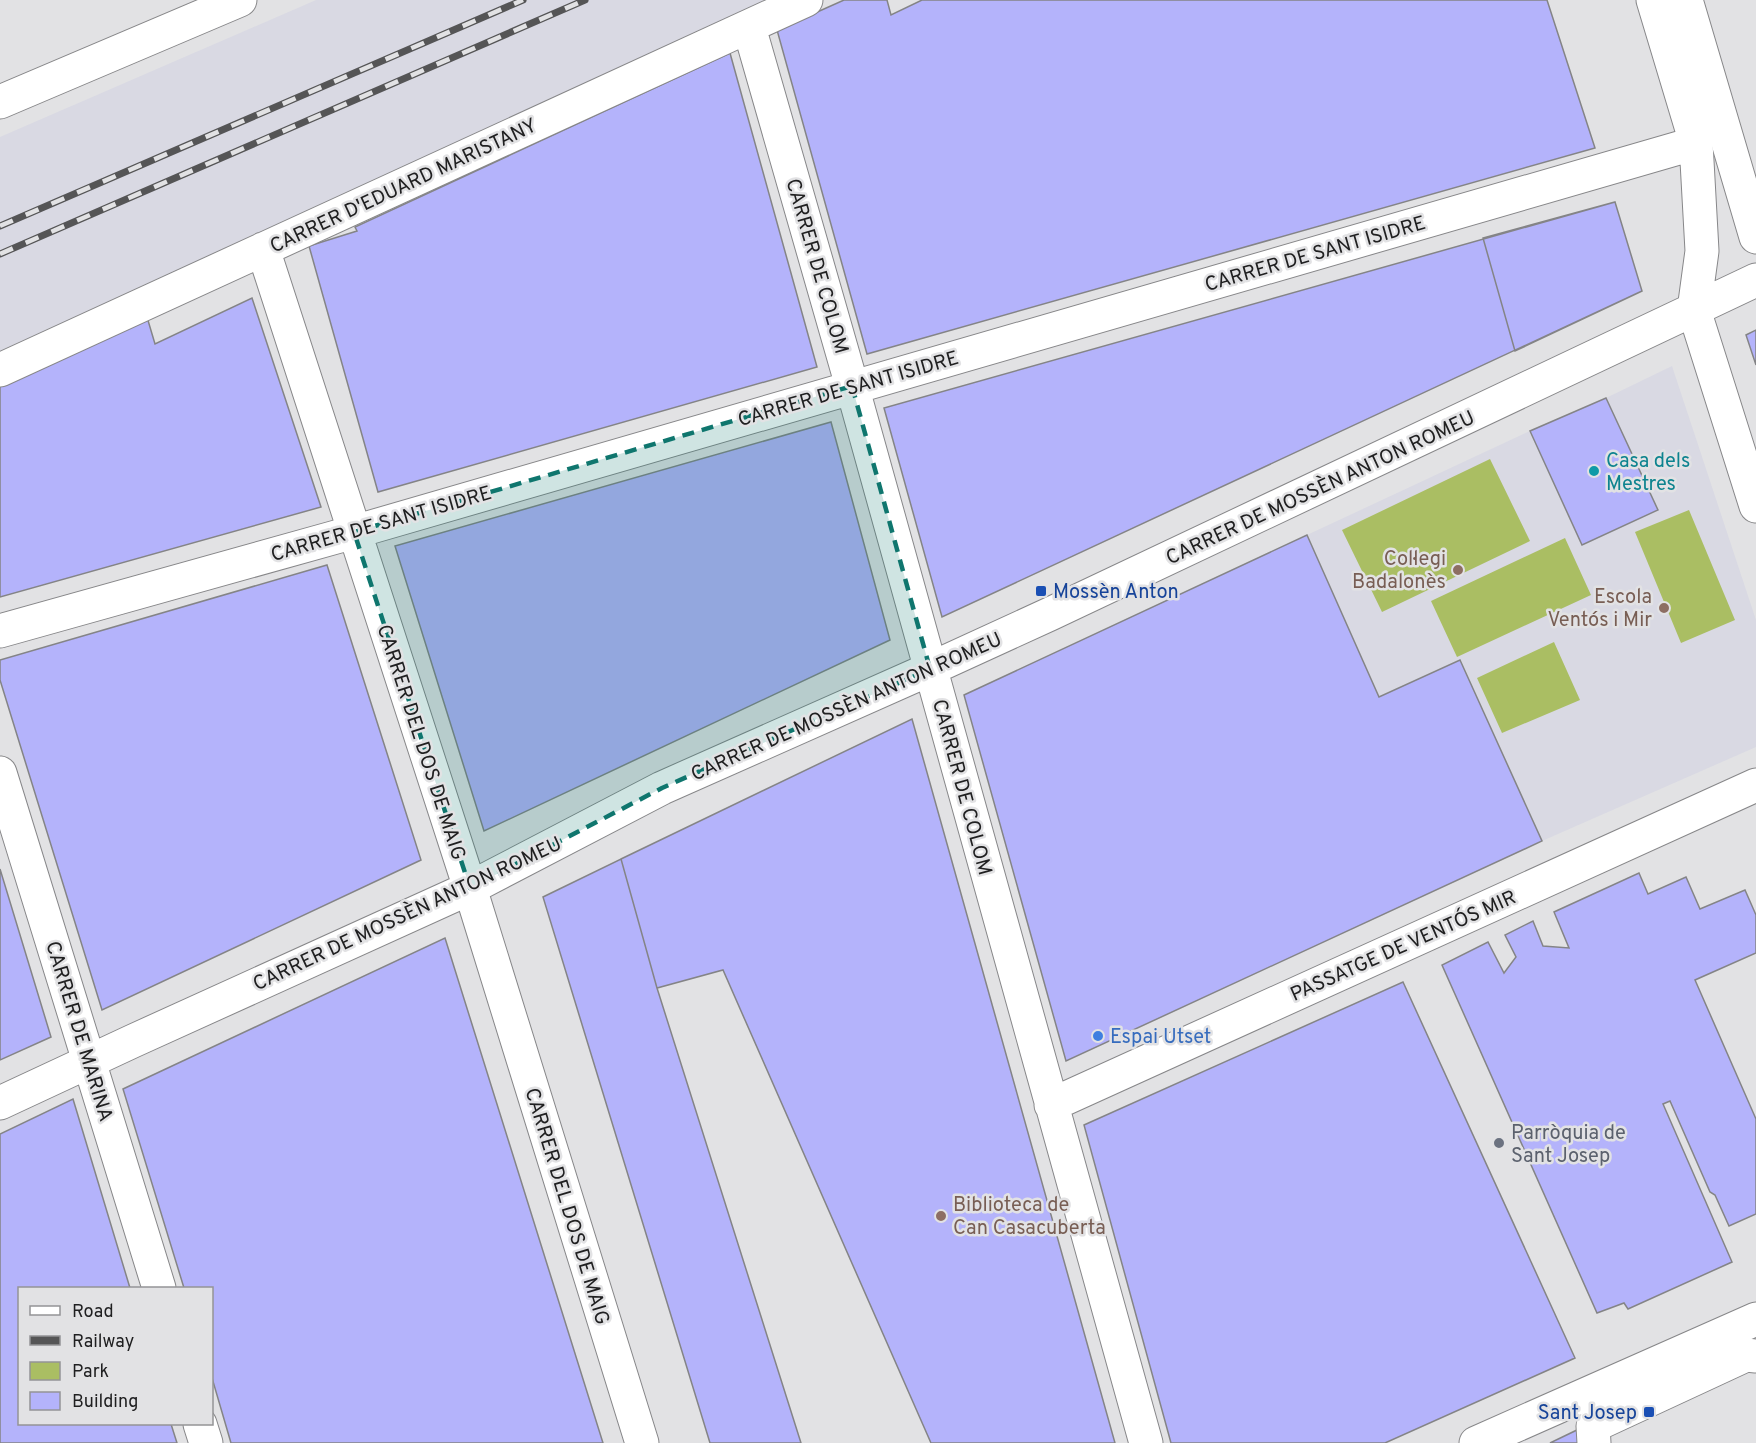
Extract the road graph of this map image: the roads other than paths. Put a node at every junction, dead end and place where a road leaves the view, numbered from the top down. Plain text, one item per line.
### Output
1 (240, 0) edge
2 (806, 0) edge
3 (1653, 0) edge
4 (1686, 0) edge
5 (749, 27) junction
6 (0, 102) edge
7 (1696, 143) junction
8 (1756, 237) edge
9 (263, 249) junction
10 (1756, 280) edge
11 (1694, 310) junction
12 (0, 370) edge
13 (852, 386) junction
14 (1756, 506) edge
15 (354, 532) junction
16 (0, 632) edge
17 (930, 669) junction
18 (0, 773) edge
19 (1756, 785) edge
20 (470, 888) junction
21 (89, 1061) junction
22 (0, 1103) edge
23 (1051, 1105) junction
24 (159, 1287) edge
25 (1756, 1319) edge
26 (1756, 1356) edge
27 (200, 1425) edge
28 (206, 1443) edge
29 (642, 1443) edge
30 (1146, 1443) edge
31 (1476, 1443) edge
32 (1594, 1443) edge

1 - 6 street
2 - 5 street, CARRER D'EDUARD MARISTANY
3 - 7 street
4 - 8 street
5 - 9 street, CARRER D'EDUARD MARISTANY
5 - 13 street, CARRER DE COLOM
7 - 11 street
7 - 13 street, CARRER DE SANT ISIDRE
9 - 12 street, CARRER D'EDUARD MARISTANY
9 - 15 street, CARRER DEL DOS DE MAIG
10 - 11 street, CARRER DE MOSSÈN ANTON ROMEU
11 - 14 street
11 - 17 street, CARRER DE MOSSÈN ANTON ROMEU
13 - 15 street, CARRER DE SANT ISIDRE
13 - 17 street, CARRER DE COLOM
15 - 16 street, CARRER DE SANT ISIDRE
15 - 20 street, CARRER DEL DOS DE MAIG
17 - 20 street, CARRER DE MOSSÈN ANTON ROMEU
17 - 23 street, CARRER DE COLOM
18 - 21 street, CARRER DE MARINA
19 - 23 street, PASSATGE DE VENTÓS MIR
20 - 21 street, CARRER DE MOSSÈN ANTON ROMEU
20 - 29 street, CARRER DEL DOS DE MAIG
21 - 22 street, CARRER DE MOSSÈN ANTON ROMEU
21 - 24 street, CARRER DE MARINA
23 - 30 street, CARRER DE COLOM
25 - 31 street
26 - 32 street
27 - 28 street

